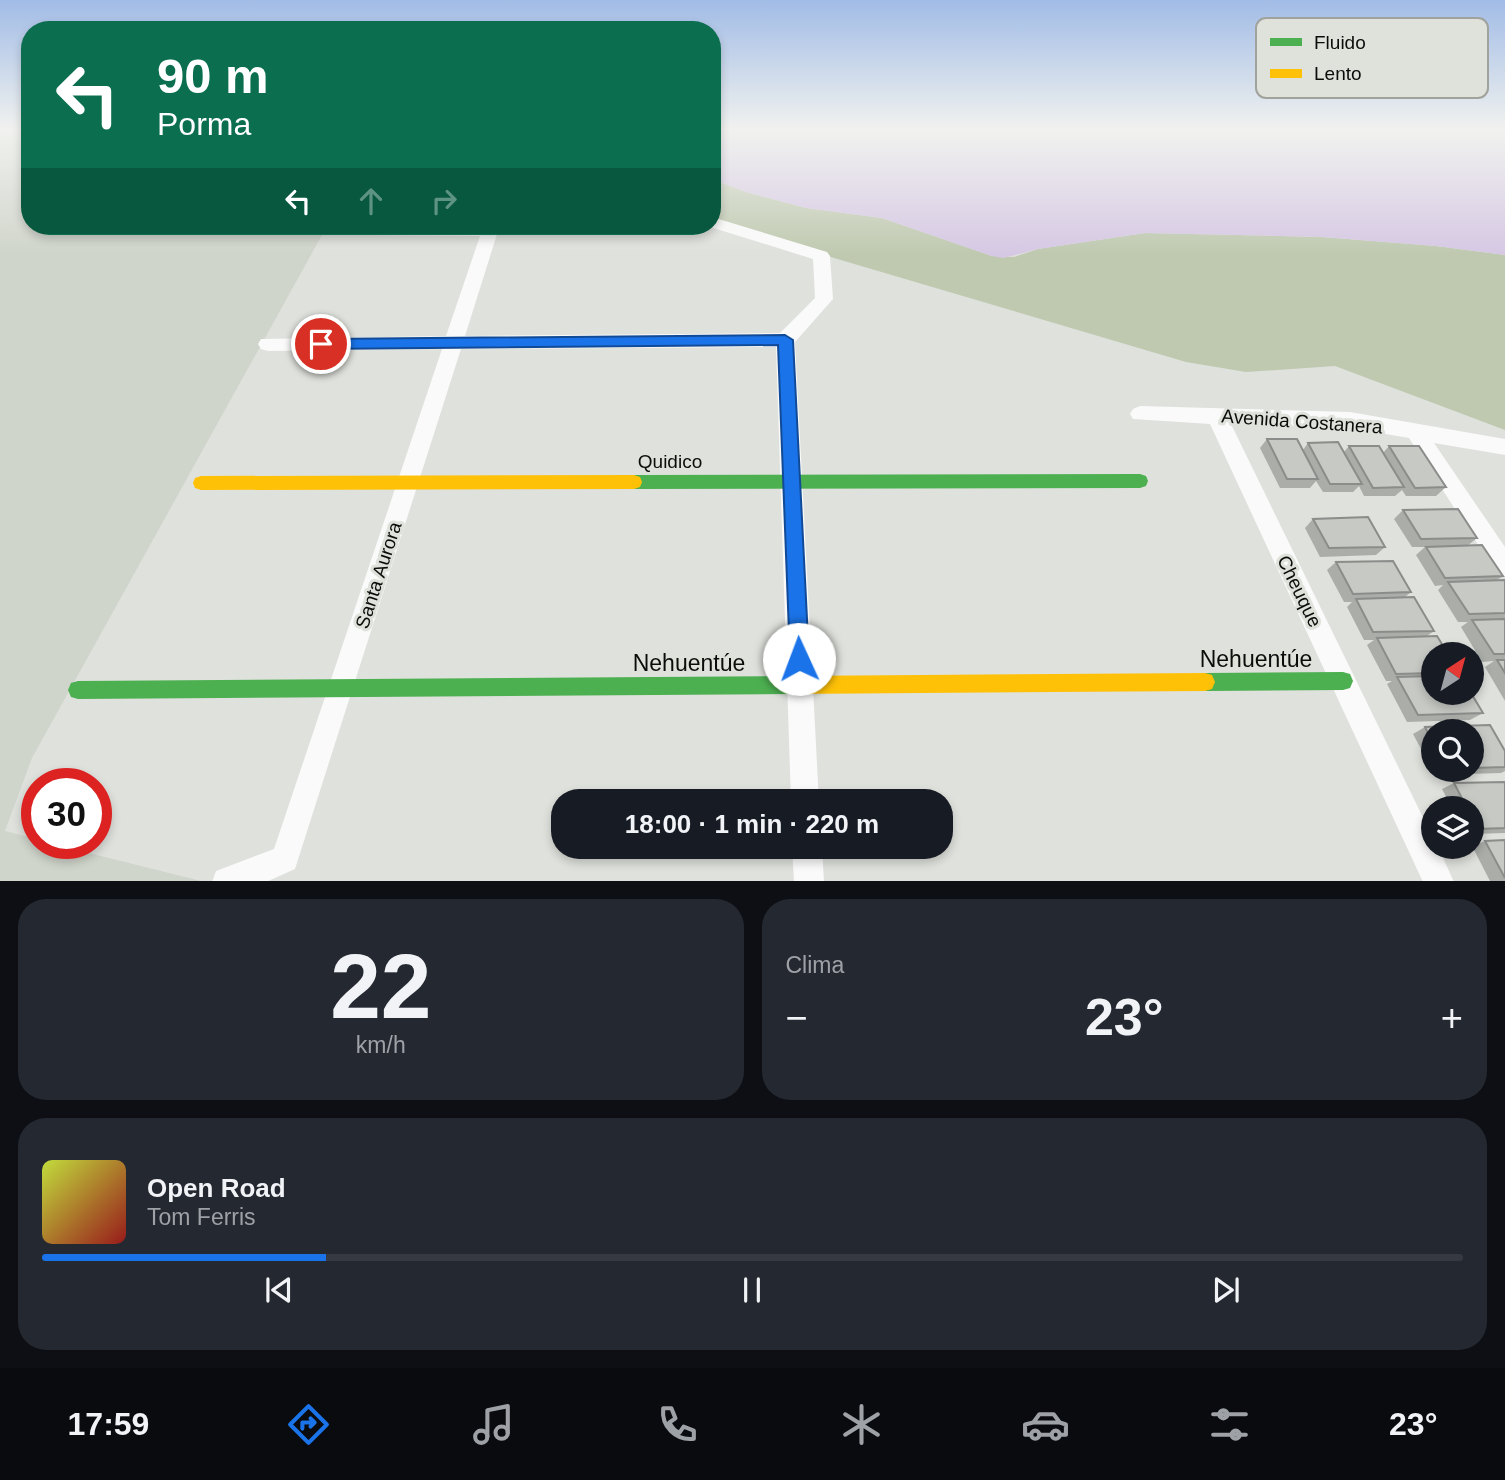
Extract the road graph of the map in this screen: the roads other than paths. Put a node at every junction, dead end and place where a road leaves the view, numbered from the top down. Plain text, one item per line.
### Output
1 (721, 225) edge
2 (489, 235) edge
3 (785, 340) junction
4 (454, 342) junction
5 (268, 344) dead end
6 (1140, 414) dead end
7 (1216, 415) junction
8 (1415, 431) junction
9 (1505, 447) edge
10 (792, 481) junction
11 (1140, 481) dead end
12 (201, 483) dead end
13 (408, 483) junction
14 (1505, 567) edge
15 (1343, 681) junction
16 (800, 685) junction
17 (341, 688) junction
18 (78, 690) dead end
19 (804, 789) edge
20 (808, 859) edge
21 (227, 881) edge
22 (809, 881) edge
23 (1439, 881) edge

1 - 3 street
2 - 4 street, Santa Aurora
3 - 4 street
3 - 10 street
4 - 5 street
4 - 13 street, Santa Aurora
6 - 7 street, Avenida Costanera
7 - 8 street, Avenida Costanera
7 - 15 street, Cheuque
8 - 9 street, Avenida Costanera
8 - 14 street
10 - 11 street, Quidico
10 - 13 street, Quidico
10 - 16 street
12 - 13 street, Quidico
13 - 17 street, Santa Aurora
15 - 16 street, Nehuentúe
15 - 23 street, Cheuque
16 - 17 street, Nehuentúe
16 - 19 street
17 - 18 street, Nehuentúe
17 - 21 street, Santa Aurora
20 - 22 street

